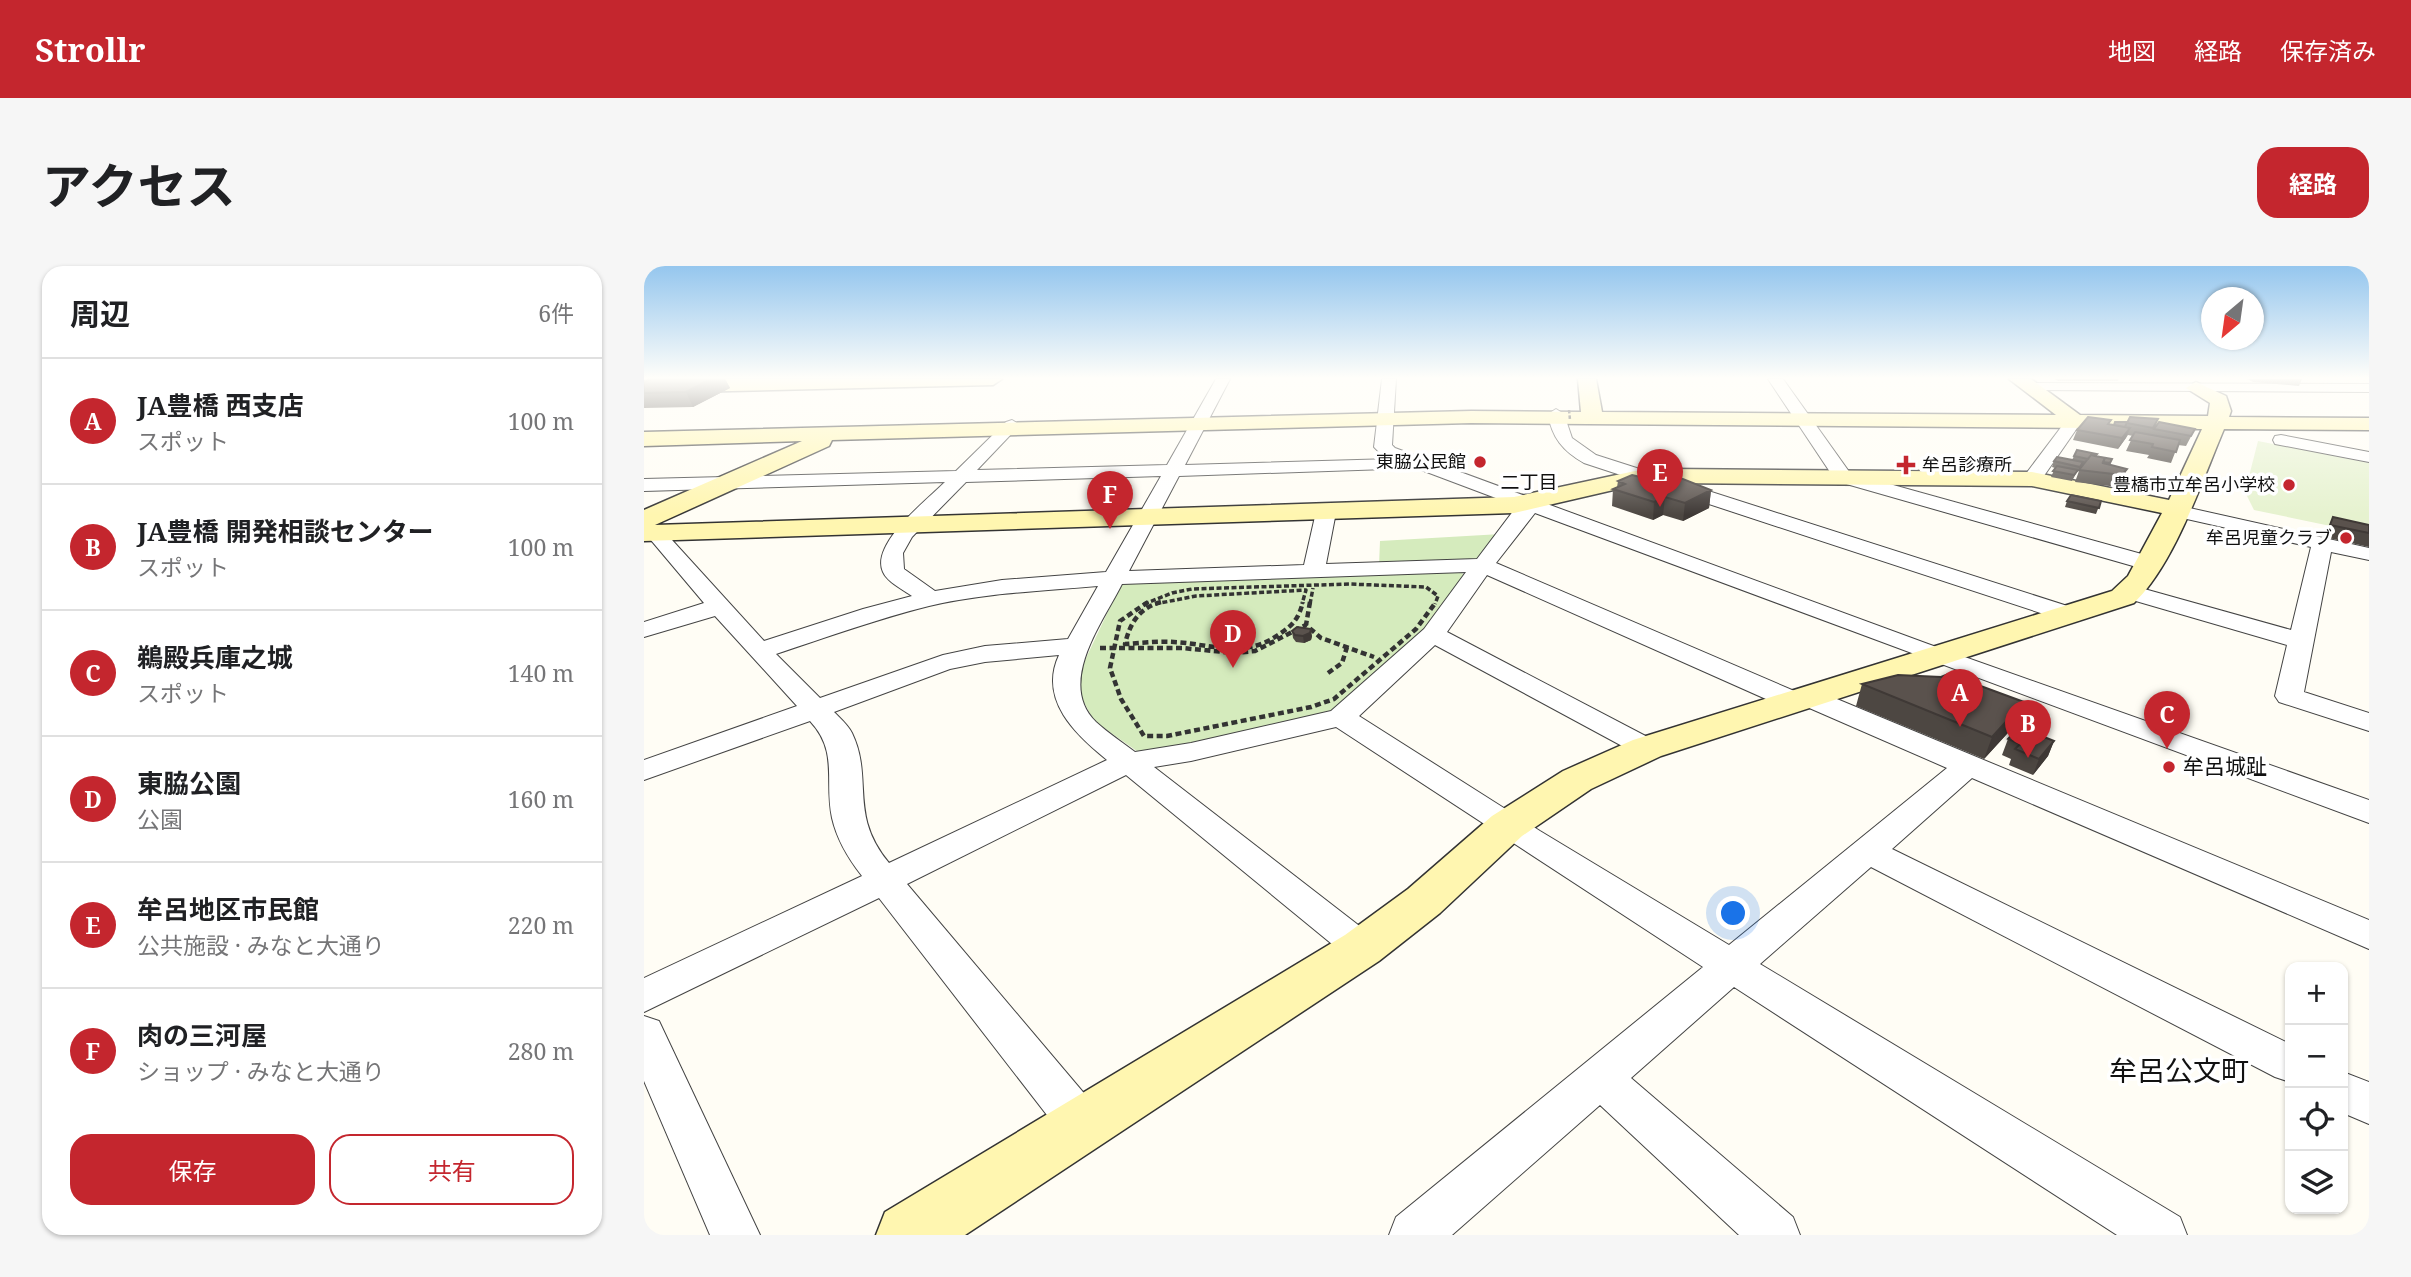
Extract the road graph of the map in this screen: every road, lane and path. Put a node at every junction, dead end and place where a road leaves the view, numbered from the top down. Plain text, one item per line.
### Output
1 (854, 424) edge
2 (1115, 424) edge
3 (1197, 424) edge
4 (1385, 424) edge
5 (1563, 424) edge
6 (1806, 424) edge
7 (2069, 424) edge
8 (2205, 424) edge
9 (2336, 424) edge
10 (1010, 427) junction
11 (839, 432) junction
12 (644, 437) edge
13 (2281, 440) dead end
14 (2369, 440) edge
15 (2369, 457) edge
16 (1418, 464) junction
17 (1174, 470) junction
18 (961, 476) junction
19 (1647, 477) junction
20 (1843, 477) junction
21 (2032, 479) junction
22 (732, 483) junction
23 (644, 485) edge
24 (1528, 504) junction
25 (2176, 510) junction
26 (1326, 512) junction
27 (1148, 517) junction
28 (912, 524) junction
29 (648, 529) edge
30 (2322, 544) junction
31 (2369, 554) edge
32 (1483, 565) junction
33 (1114, 578) junction
34 (1314, 578) junction
35 (2139, 578) junction
36 (930, 600) junction
37 (721, 606) junction
38 (2070, 615) junction
39 (1306, 625) junction
40 (644, 630) edge
41 (1289, 630) joint
42 (1433, 634) junction
43 (2301, 641) junction
44 (1077, 646) junction
45 (1347, 647) junction
46 (1114, 650) junction
47 (759, 652) junction
48 (1940, 657) junction
49 (1389, 662) junction
50 (1328, 673) dead end
51 (1803, 700) junction
52 (816, 710) junction
53 (1341, 717) junction
54 (2369, 722) edge
55 (1647, 748) junction
56 (1128, 762) junction
57 (1969, 765) junction
58 (644, 771) edge
59 (2369, 812) edge
60 (1507, 826) junction
61 (1866, 850) junction
62 (884, 879) junction
63 (2369, 935) edge
64 (1362, 948) junction
65 (1732, 965) junction
66 (644, 996) edge
67 (644, 1032) edge
68 (2285, 1061) edge
69 (1600, 1078) junction
70 (2348, 1094) edge
71 (2369, 1104) edge
72 (1083, 1126) junction
73 (735, 1235) edge
74 (908, 1235) edge
75 (1413, 1235) edge
76 (1775, 1235) edge
77 (2162, 1235) edge

1 - 11 street
2 - 10 street
3 - 17 street
4 - 16 street
5 - 19 street
6 - 20 street
7 - 21 street
8 - 25 street
9 - 14 street
10 - 11 street
10 - 18 street
11 - 12 street
11 - 22 street
13 - 15 street
16 - 17 street
16 - 24 street
17 - 18 street
17 - 27 street
18 - 22 street
18 - 28 street
19 - 20 street
19 - 24 street
19 - 38 street
20 - 21 street
20 - 35 street
21 - 25 street
22 - 23 street
22 - 29 street
24 - 26 street
24 - 32 street
24 - 48 street
25 - 30 street
25 - 35 street
26 - 27 street
26 - 34 street
27 - 28 street
27 - 33 street
28 - 29 street
28 - 36 street
29 - 37 street
30 - 31 street
30 - 43 street
32 - 34 street
32 - 42 street
32 - 51 street
33 - 34 street
33 - 36 street
33 - 44 street
34 - 39 path
34 - 46 path
34 - 49 path
35 - 38 street
35 - 43 street
36 - 47 street
37 - 40 street
37 - 47 street
38 - 48 street
39 - 45 path
39 - 46 path
41 - 41 path
42 - 49 street
42 - 55 street
43 - 54 street
44 - 46 path
44 - 52 street
44 - 56 street
45 - 49 path
45 - 50 path
46 - 49 path
47 - 52 street
48 - 51 street
48 - 59 street
49 - 53 street
51 - 55 street
51 - 57 street
52 - 58 street
52 - 62 street
53 - 56 street
53 - 60 street
55 - 60 street
56 - 62 street
56 - 64 street
57 - 61 street
57 - 63 street
60 - 64 street
60 - 65 street
61 - 65 street
61 - 68 street
62 - 66 street
62 - 72 street
64 - 72 street
65 - 69 street
65 - 77 street
67 - 73 street
69 - 75 street
69 - 76 street
70 - 71 street
72 - 74 street

